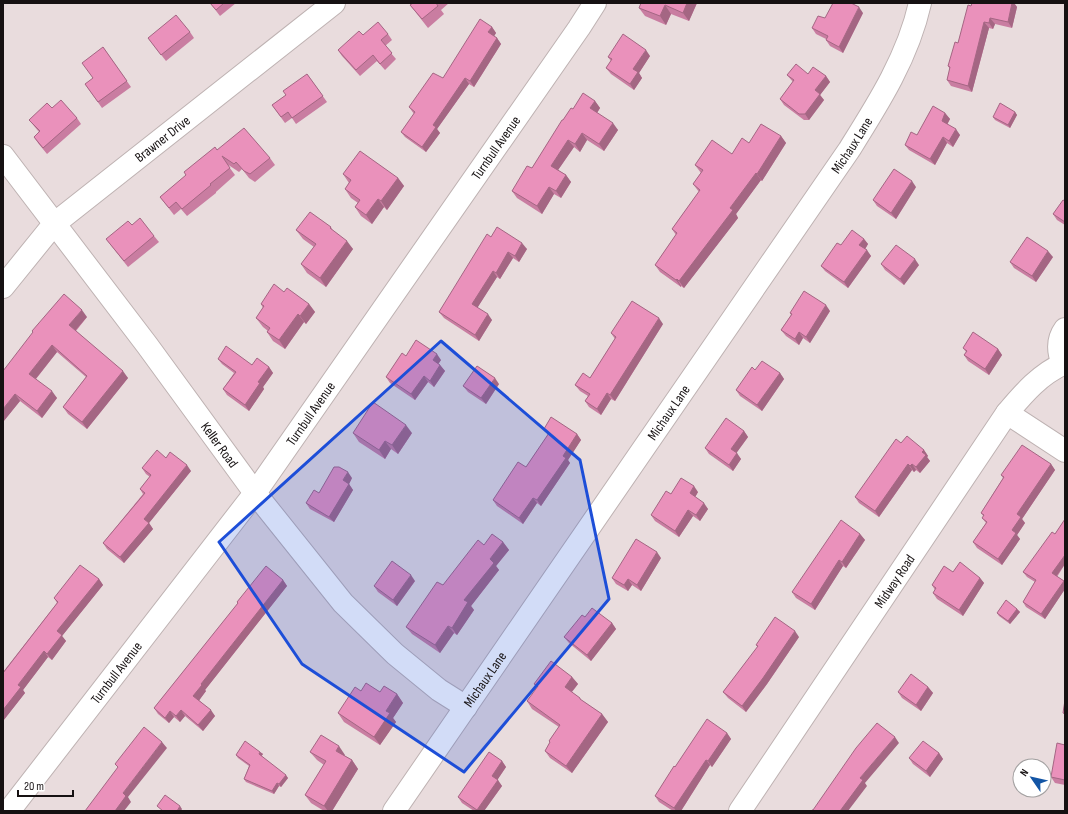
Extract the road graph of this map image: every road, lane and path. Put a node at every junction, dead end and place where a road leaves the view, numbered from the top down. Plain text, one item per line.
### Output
1 (334, 3) edge
2 (595, 3) edge
3 (920, 3) edge
4 (3, 156) edge
5 (54, 224) junction
6 (3, 287) edge
7 (1065, 328) edge
8 (1064, 364) edge
9 (1007, 413) junction
10 (1065, 451) edge
11 (255, 493) junction
12 (466, 707) junction
13 (9, 811) edge
14 (394, 811) edge
15 (740, 811) edge

1 - 5 street, Brawner Drive
2 - 11 street, Turnbull Avenue
3 - 12 street, Michaux Lane
4 - 5 street, Keller Road
5 - 6 street, Brawner Drive
5 - 11 street, Keller Road
7 - 8 street, Midway Road
8 - 9 street, Midway Road
9 - 10 street
9 - 15 street, Midway Road
11 - 12 street, Keller Road
11 - 13 street, Turnbull Avenue
12 - 14 street, Michaux Lane

